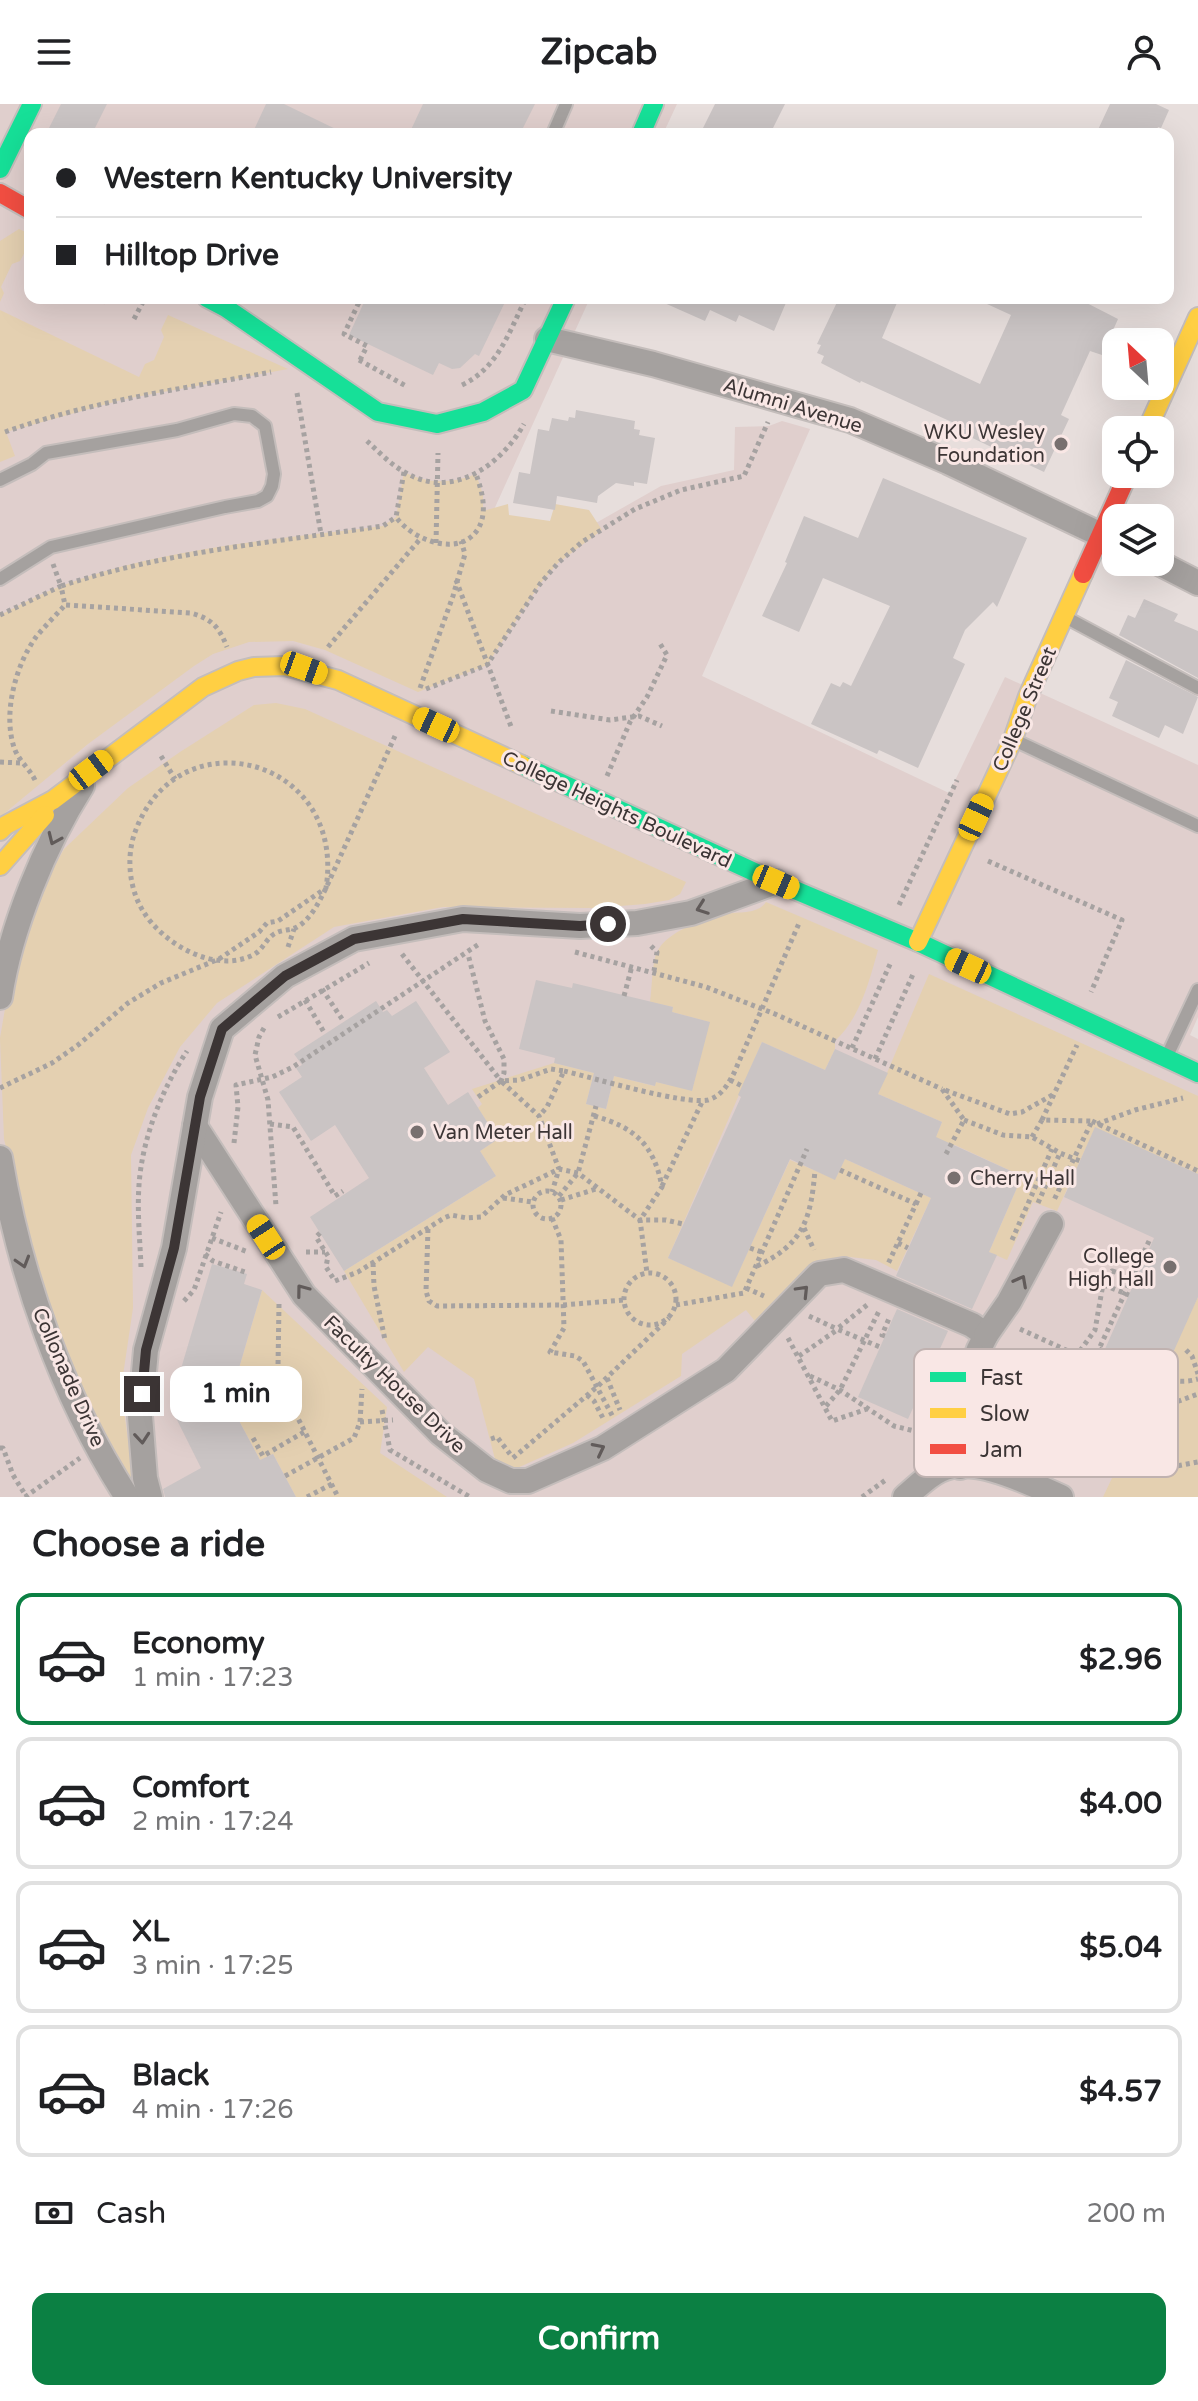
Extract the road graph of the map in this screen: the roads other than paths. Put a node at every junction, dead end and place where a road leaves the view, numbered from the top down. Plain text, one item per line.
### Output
1 (32, 104) edge
2 (566, 104) edge
3 (654, 104) edge
4 (556, 128) edge
5 (644, 128) edge
6 (0, 169) edge
7 (0, 193) edge
8 (24, 207) edge
9 (218, 304) edge
10 (563, 304) edge
11 (1198, 317) edge
12 (547, 339) junction
13 (1153, 416) edge
14 (0, 480) edge
15 (1102, 536) edge
16 (1102, 551) edge
17 (1174, 571) edge
18 (0, 579) edge
19 (1198, 583) edge
20 (1064, 617) junction
21 (1198, 688) edge
22 (1013, 739) junction
23 (91, 770) junction
24 (53, 800) junction
25 (1198, 826) edge
26 (0, 831) edge
27 (0, 866) edge
28 (776, 882) junction
29 (918, 942) junction
30 (1198, 990) edge
31 (0, 997) edge
32 (1166, 1059) junction
33 (1198, 1073) edge
34 (195, 1126) junction
35 (0, 1158) edge
36 (1051, 1216) road end
37 (986, 1335) junction
38 (978, 1349) edge
39 (932, 1477) edge
40 (1011, 1477) edge
41 (530, 1489) edge
42 (127, 1497) edge
43 (150, 1497) edge
44 (905, 1497) edge
45 (1061, 1497) edge

1 - 6 street
2 - 4 lane
3 - 5 street
7 - 8 street
9 - 12 street
10 - 12 street
11 - 13 street
12 - 15 street, Alumni Avenue
14 - 18 lane
16 - 20 street, College Street
17 - 19 street
20 - 21 lane
20 - 22 street, College Street
22 - 25 lane
22 - 29 street, College Street
23 - 24 street, College Heights Boulevard
23 - 28 street, College Heights Boulevard
23 -> 31 street
24 - 26 street, College Heights Boulevard
24 - 27 street, College Heights Boulevard
28 - 29 street, College Heights Boulevard
28 -> 34 street
29 - 32 street, College Heights Boulevard
30 - 32 lane
32 - 33 street, College Heights Boulevard
41 -> 34 street, Faculty House Drive
34 -> 43 street
35 -> 42 street, Collonade Drive
37 -> 36 street
37 - 38 street
41 -> 37 street, Faculty House Drive
39 - 44 street
40 - 45 street

